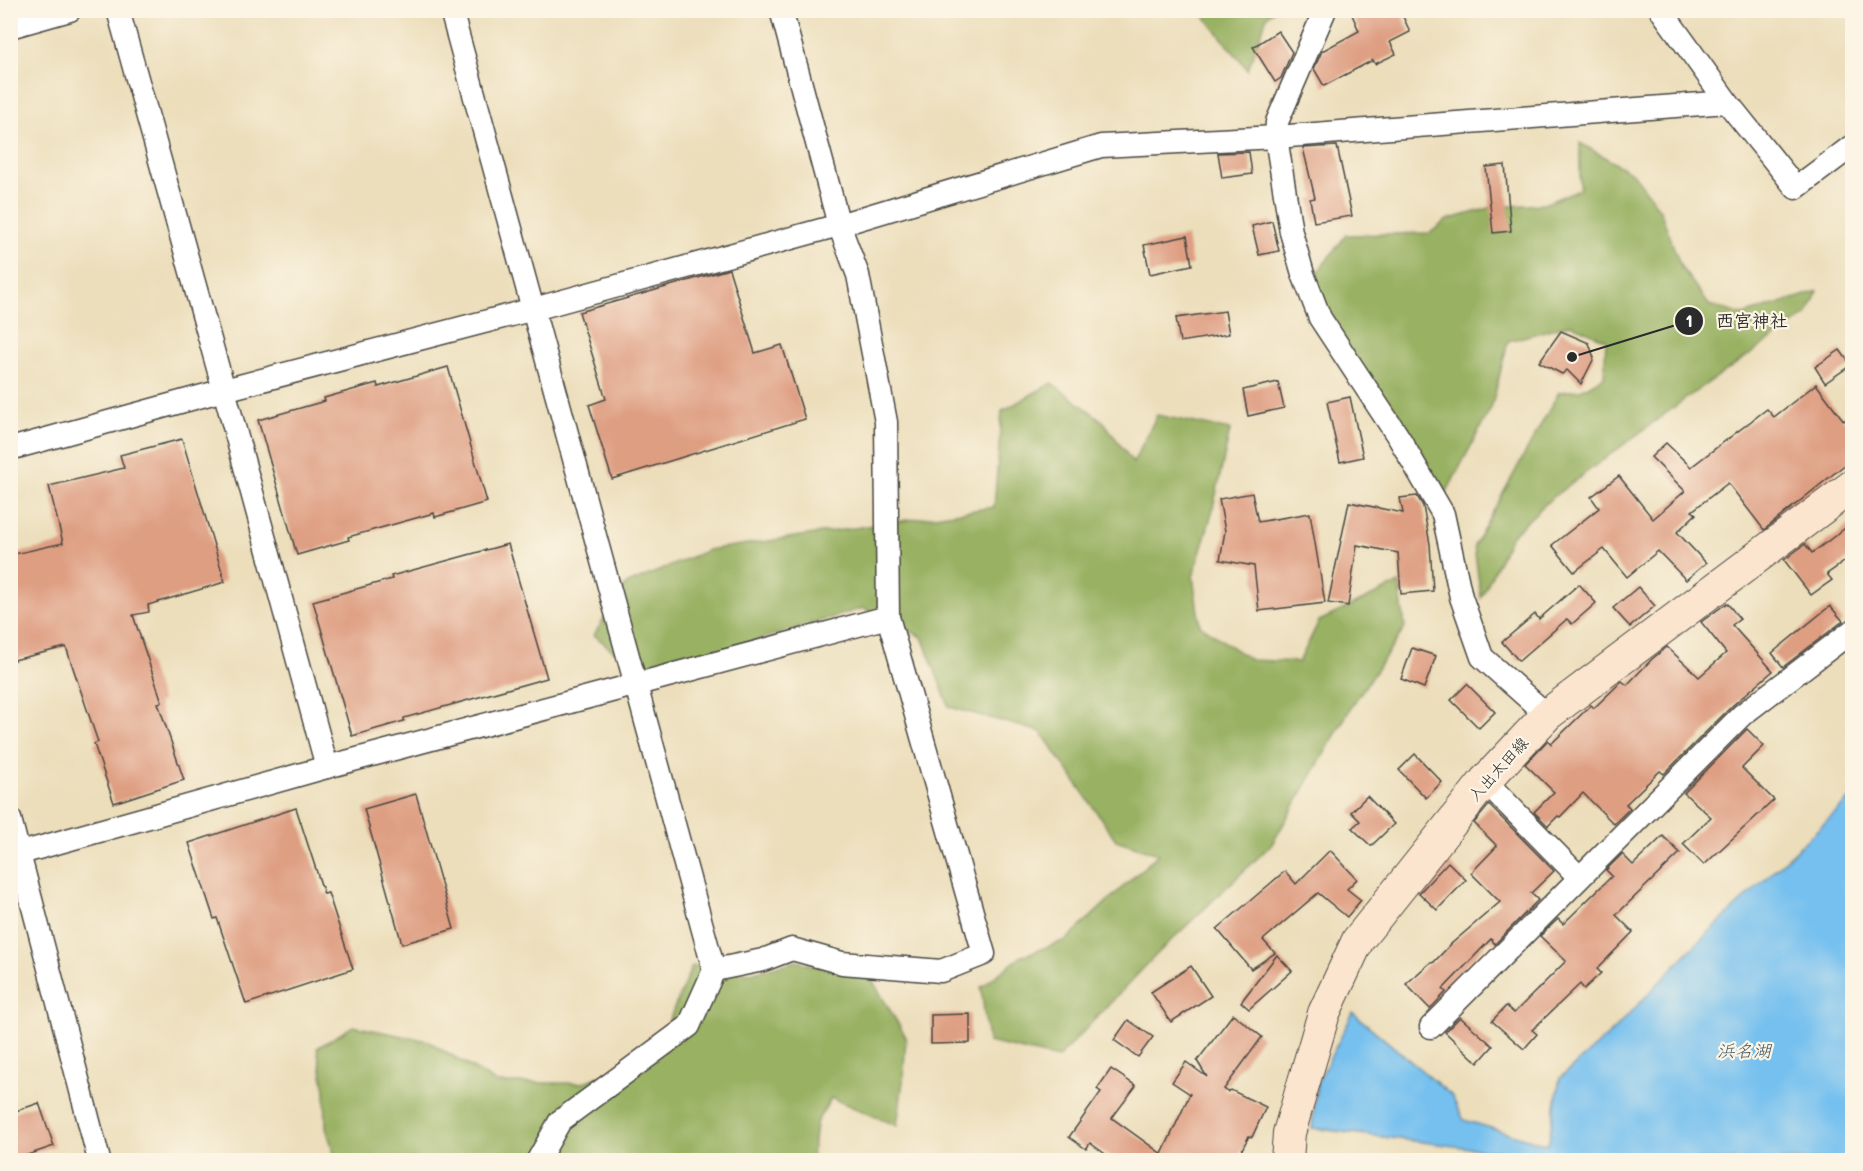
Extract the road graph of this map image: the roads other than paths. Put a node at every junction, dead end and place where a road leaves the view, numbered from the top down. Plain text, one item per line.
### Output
1 (70, 10) edge
2 (118, 10) edge
3 (451, 10) edge
4 (782, 10) edge
5 (1324, 10) edge
6 (1661, 10) edge
7 (10, 27) edge
8 (1727, 102) junction
9 (1276, 137) junction
10 (1852, 147) edge
11 (839, 225) junction
12 (534, 309) junction
13 (224, 390) junction
14 (10, 449) edge
15 (1852, 486) edge
16 (888, 617) junction
17 (1852, 631) edge
18 (637, 685) junction
19 (1547, 715) junction
20 (327, 767) junction
21 (1485, 782) junction
22 (10, 819) edge
23 (15, 855) edge
24 (1579, 877) junction
25 (714, 970) junction
26 (1431, 1027) dead end
27 (99, 1161) edge
28 (538, 1161) edge
29 (1287, 1161) edge

1 - 7 street
2 - 13 street
3 - 12 street
4 - 11 street
5 - 9 street
6 - 8 street
8 - 9 street
8 - 10 street
9 - 11 street
9 - 19 street
11 - 12 street
11 - 16 street
12 - 13 street
12 - 18 street
13 - 14 street
13 - 20 street
15 - 19 main road, 入出太田線
16 - 18 street
16 - 25 street
17 - 24 street
18 - 20 street
18 - 25 street
19 - 21 main road, 入出太田線
20 - 23 street
21 - 24 street
21 - 29 main road, 入出太田線
22 - 23 street
23 - 27 street
24 - 26 street
25 - 28 street

